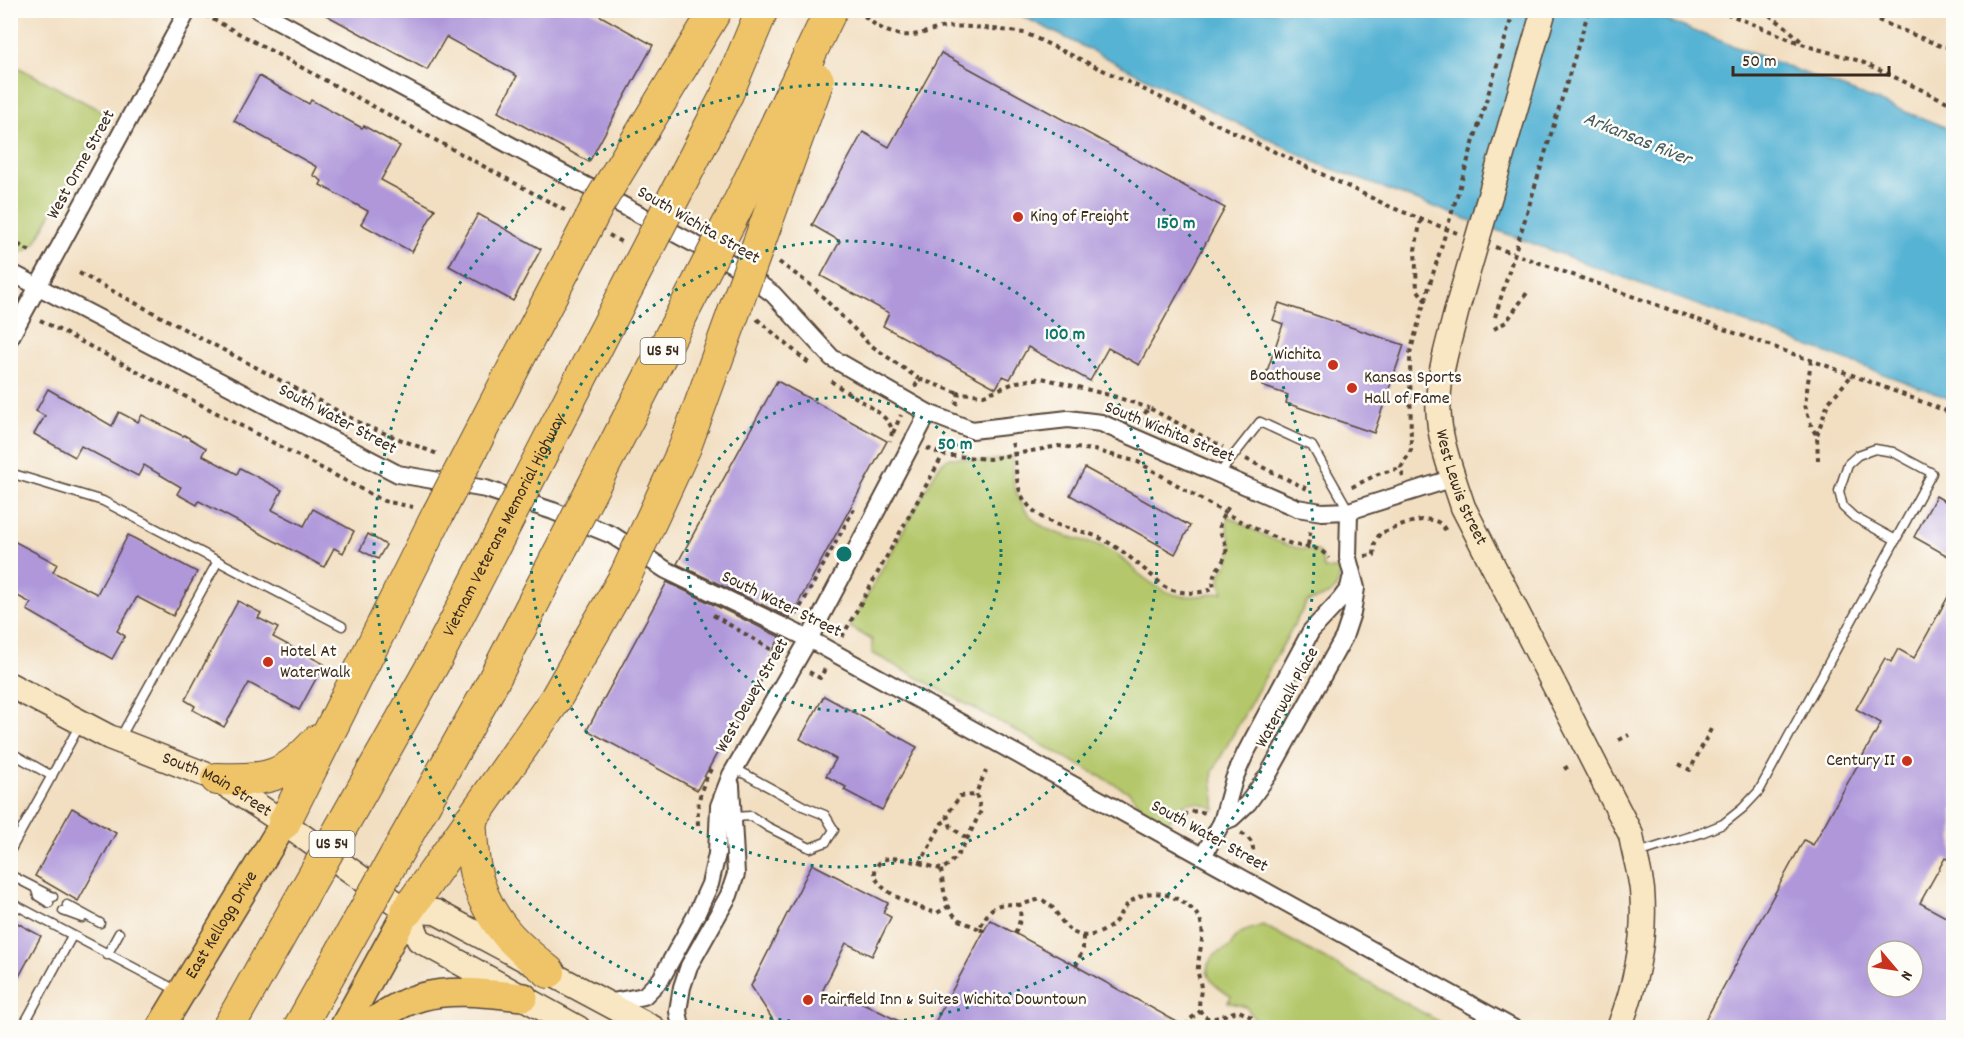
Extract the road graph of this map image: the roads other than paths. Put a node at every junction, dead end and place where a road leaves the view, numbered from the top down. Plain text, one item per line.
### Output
1 (188, 10) edge
2 (258, 10) edge
3 (716, 10) edge
4 (762, 10) edge
5 (831, 10) edge
6 (844, 10) edge
7 (1544, 10) edge
8 (10, 272) edge
9 (38, 286) junction
10 (10, 338) edge
11 (928, 413) junction
12 (10, 473) edge
13 (1219, 474) junction
14 (1454, 478) junction
15 (1349, 511) junction
16 (1896, 540) junction
17 (218, 561) junction
18 (1352, 575) junction
19 (342, 626) dead end
20 (808, 639) junction
21 (10, 685) edge
22 (81, 723) junction
23 (334, 723) junction
24 (118, 741) junction
25 (10, 752) edge
26 (733, 771) junction
27 (52, 776) junction
28 (217, 779) junction
29 (732, 817) junction
30 (470, 820) junction
31 (1222, 822) junction
32 (284, 823) junction
33 (1633, 844) junction
34 (10, 851) edge
35 (1203, 855) junction
36 (10, 875) edge
37 (51, 900) dead end
38 (10, 902) edge
39 (65, 908) dead end
40 (407, 911) junction
41 (100, 923) dead end
42 (119, 933) dead end
43 (72, 936) junction
44 (107, 955) junction
45 (549, 972) junction
46 (181, 993) junction
47 (524, 998) junction
48 (607, 1003) junction
49 (22, 1028) edge
50 (160, 1028) edge
51 (228, 1028) edge
52 (299, 1028) edge
53 (343, 1028) edge
54 (364, 1028) edge
55 (578, 1028) edge
56 (652, 1028) edge
57 (681, 1028) edge
58 (1513, 1028) edge
59 (1619, 1028) edge

1 - 9 street, West Orme Street
2 - 11 street, South Wichita Street
3 - 23 highway, bridge
4 - 51 highway, Vietnam Veterans Memorial Highway / US 54, bridge
5 - 52 highway, US 54, bridge
6 - 30 highway, bridge
7 - 14 street, West Lewis Street, bridge
8 - 9 street, South Water Street
9 - 10 street, West Orme Street
9 - 20 street, South Water Street
11 - 13 street, South Wichita Street
11 - 20 street, West Dewey Street
12 - 17 lane
13 - 15 street, South Wichita Street
13 - 15 lane
14 - 15 street, South Wichita Street
14 - 33 street, West Lewis Street
15 - 18 street, Waterwalk Place
16 - 16 lane
16 - 33 lane
17 - 19 lane
17 - 24 lane
18 - 31 street, Waterwalk Place
18 - 31 street, Waterwalk Place
20 - 26 street, West Dewey Street
20 - 35 street, South Water Street
21 - 22 street, South Main Street
22 - 24 street, South Main Street
22 - 27 lane
23 - 28 highway
23 - 32 highway
24 - 28 street, South Main Street
25 - 27 lane
26 - 29 street, West Dewey Street
26 - 29 lane
26 - 48 street, West Dewey Street
27 - 34 lane
28 - 32 street, South Main Street
29 - 57 street, West Dewey Street
30 - 40 highway
30 - 45 highway
31 - 35 street, Waterwalk Place
32 - 40 street, South Main Street
32 - 46 main road, East Kellogg Drive
33 - 59 street, West Lewis Street
35 - 58 street, South Water Street
36 - 37 lane
38 - 43 lane
39 - 41 lane
40 - 45 street
40 - 47 street
40 - 53 main road
42 - 44 lane
43 - 44 lane
43 - 49 lane
44 - 46 lane
45 - 48 street
46 - 50 main road, East Kellogg Drive
47 - 54 main road
47 - 55 street
48 - 56 street

